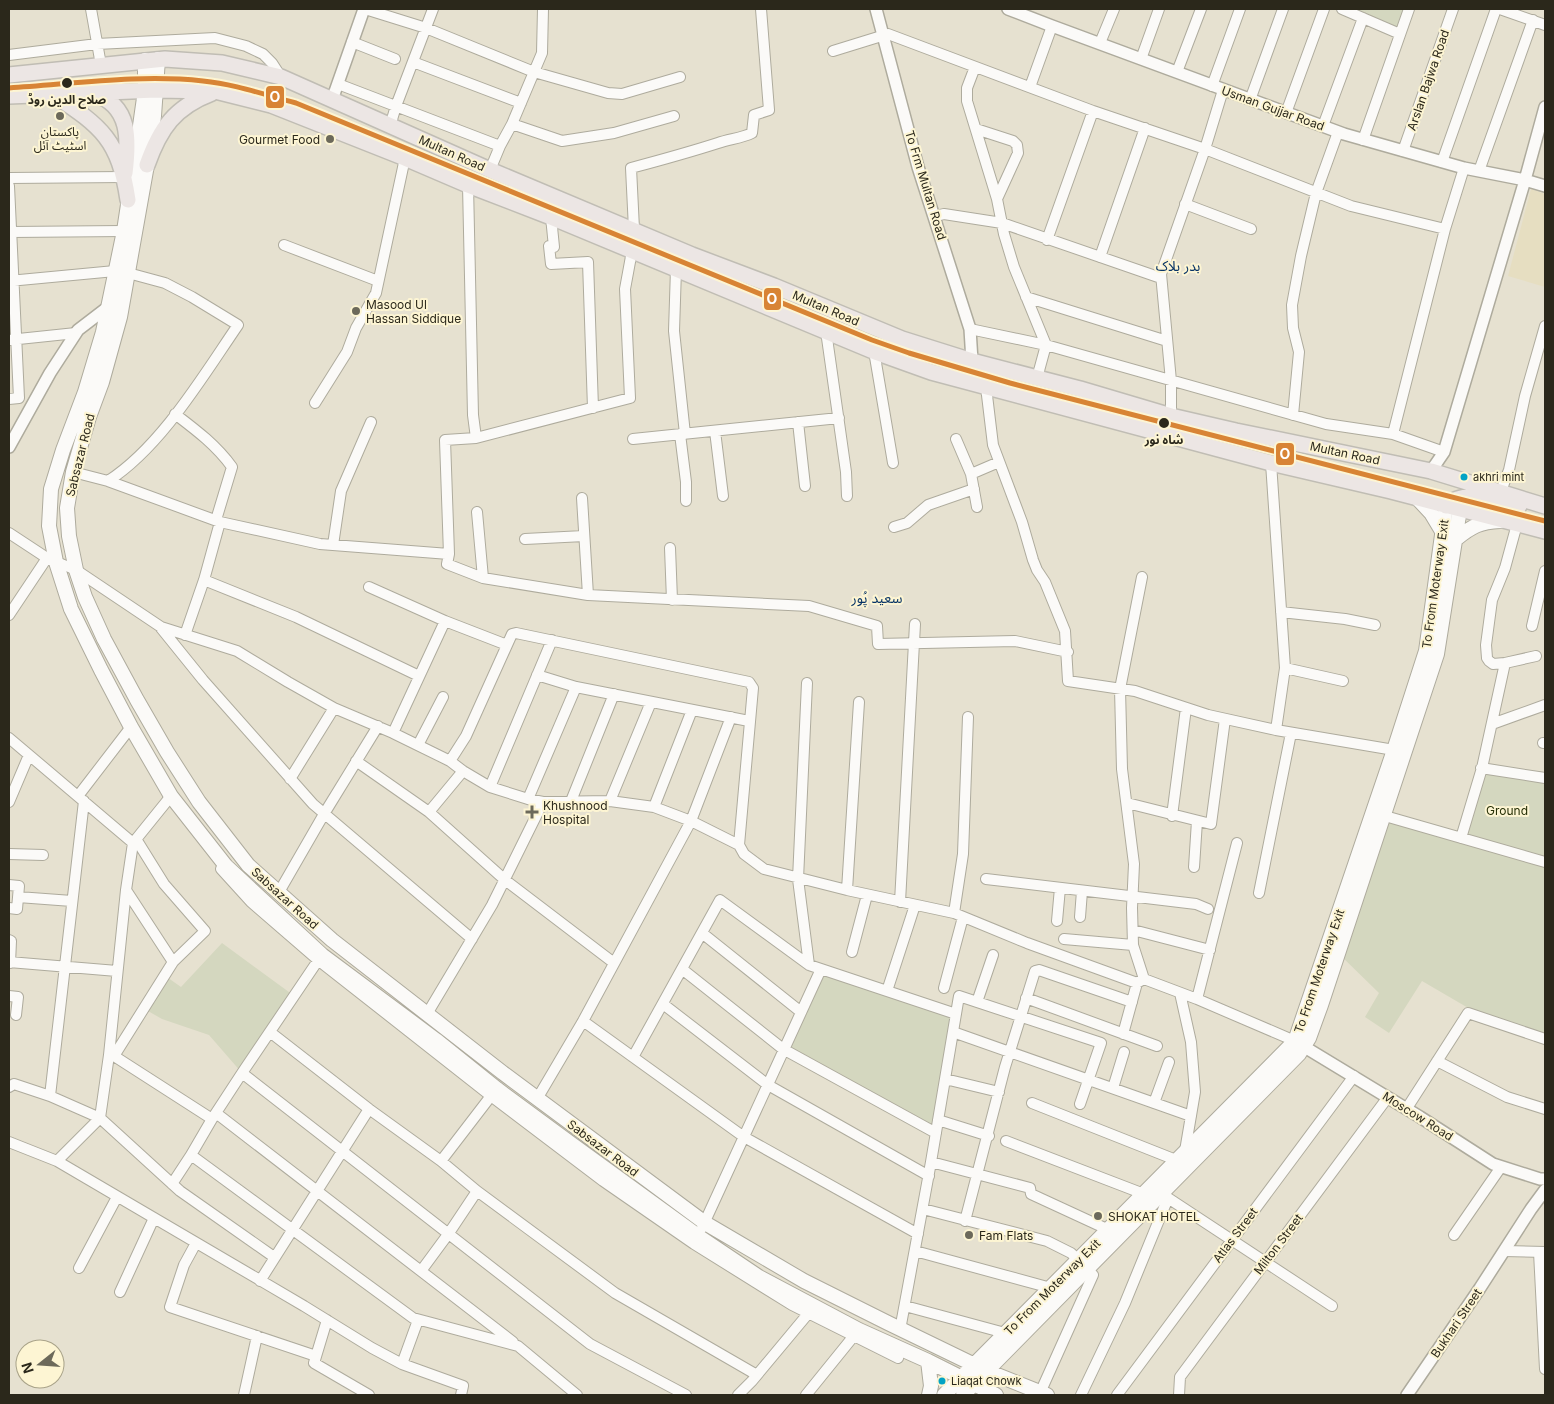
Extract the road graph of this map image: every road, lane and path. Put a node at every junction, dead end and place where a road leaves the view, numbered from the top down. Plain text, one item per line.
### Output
1 (91, 9) edge
2 (365, 9) edge
3 (433, 9) edge
4 (543, 9) edge
5 (761, 9) edge
6 (876, 9) edge
7 (1008, 9) edge
8 (1114, 9) edge
9 (1159, 9) edge
10 (1201, 9) edge
11 (1240, 9) edge
12 (1283, 9) edge
13 (1324, 9) edge
14 (1342, 9) edge
15 (1409, 9) edge
16 (1453, 9) edge
17 (1496, 9) edge
18 (1500, 9) edge
19 (1363, 18) junction
20 (1533, 20) junction
21 (1545, 25) edge
22 (1052, 26) junction
23 (426, 28) junction
24 (1400, 34) junction
25 (883, 35) junction
26 (352, 42) junction
27 (1100, 43) junction
28 (98, 44) junction
29 (833, 51) dead end
30 (9, 55) edge
31 (152, 59) junction
32 (395, 59) dead end
33 (1141, 59) junction
34 (413, 62) junction
35 (101, 65) junction
36 (975, 66) junction
37 (534, 72) junction
38 (1177, 72) junction
39 (9, 75) edge
40 (281, 77) junction
41 (680, 77) dead end
42 (338, 84) junction
43 (1030, 87) junction
44 (1217, 88) junction
45 (151, 90) junction
46 (215, 92) junction
47 (92, 94) junction
48 (54, 95) junction
49 (10, 96) edge
50 (332, 100) junction
51 (1250, 100) junction
52 (521, 103) junction
53 (396, 106) junction
54 (1545, 107) edge
55 (1093, 110) junction
56 (1286, 113) junction
57 (674, 116) dead end
58 (512, 124) junction
59 (390, 126) junction
60 (1323, 126) junction
61 (976, 128) junction
62 (1145, 128) junction
63 (1338, 132) junction
64 (1363, 140) junction
65 (500, 146) junction
66 (1205, 149) junction
67 (1403, 151) junction
68 (405, 158) junction
69 (1442, 162) junction
70 (147, 165) junction
71 (1464, 168) junction
72 (490, 170) junction
73 (1480, 171) junction
74 (124, 177) junction
75 (9, 178) edge
76 (1525, 180) junction
77 (468, 185) junction
78 (9, 186) edge
79 (1545, 186) edge
80 (1316, 193) junction
81 (997, 199) junction
82 (128, 200) junction
83 (1186, 204) junction
84 (9, 206) edge
85 (935, 216) junction
86 (551, 217) junction
87 (1002, 223) junction
88 (1251, 229) dead end
89 (1445, 229) junction
90 (634, 230) junction
91 (124, 231) junction
92 (11, 232) junction
93 (1047, 240) junction
94 (284, 246) dead end
95 (632, 251) junction
96 (1100, 257) junction
97 (676, 269) junction
98 (122, 272) junction
99 (1161, 278) junction
100 (11, 280) edge
101 (378, 281) junction
102 (1026, 296) junction
103 (108, 306) junction
104 (1545, 326) edge
105 (970, 329) junction
106 (826, 331) junction
107 (110, 332) junction
108 (76, 334) junction
109 (12, 339) edge
110 (1168, 341) junction
111 (1046, 345) junction
112 (874, 351) junction
113 (972, 361) junction
114 (1037, 378) junction
115 (1171, 381) junction
116 (986, 387) junction
117 (9, 399) edge
118 (315, 403) dead end
119 (593, 408) junction
120 (174, 414) junction
121 (1293, 415) junction
122 (1171, 416) junction
123 (839, 418) junction
124 (371, 422) dead end
125 (798, 422) junction
126 (715, 430) junction
127 (682, 434) junction
128 (1393, 434) junction
129 (476, 438) junction
130 (633, 439) dead end
131 (956, 439) dead end
132 (9, 445) edge
133 (1444, 452) junction
134 (999, 462) junction
135 (893, 463) dead end
136 (1271, 463) junction
137 (1391, 463) junction
138 (1431, 471) junction
139 (73, 472) junction
140 (971, 474) junction
141 (108, 481) junction
142 (806, 486) dead end
143 (974, 489) junction
144 (1501, 491) junction
145 (723, 496) dead end
146 (848, 496) dead end
147 (582, 498) dead end
148 (1417, 498) junction
149 (686, 501) dead end
150 (1455, 505) junction
151 (977, 507) dead end
152 (1545, 507) edge
153 (477, 512) dead end
154 (218, 521) junction
155 (1510, 522) junction
156 (894, 527) dead end
157 (1545, 531) edge
158 (9, 533) edge
159 (1443, 533) junction
160 (584, 536) junction
161 (525, 539) dead end
162 (1456, 539) junction
163 (333, 544) junction
164 (670, 548) dead end
165 (448, 554) junction
166 (51, 560) junction
167 (76, 570) junction
168 (1545, 571) edge
169 (1142, 577) dead end
170 (483, 578) junction
171 (204, 580) junction
172 (369, 586) dead end
173 (588, 596) junction
174 (672, 600) junction
175 (1281, 612) junction
176 (9, 615) edge
177 (445, 621) junction
178 (915, 624) dead end
179 (1375, 626) dead end
180 (1532, 626) dead end
181 (161, 627) junction
182 (185, 635) junction
183 (552, 640) junction
184 (914, 643) junction
185 (507, 645) junction
186 (1068, 652) junction
187 (1536, 656) dead end
188 (1505, 663) junction
189 (1285, 668) junction
190 (537, 675) junction
191 (419, 676) junction
192 (1343, 681) dead end
193 (807, 683) dead end
194 (576, 687) junction
195 (1120, 689) junction
196 (614, 694) junction
197 (443, 697) dead end
198 (651, 702) junction
199 (859, 702) dead end
200 (1545, 705) edge
201 (334, 708) junction
202 (1186, 708) junction
203 (692, 710) junction
204 (731, 717) junction
205 (968, 718) dead end
206 (1225, 719) junction
207 (749, 721) junction
208 (1492, 724) junction
209 (378, 726) junction
210 (129, 729) junction
211 (1276, 730) junction
212 (393, 733) junction
213 (1291, 733) junction
214 (9, 738) edge
215 (418, 746) junction
216 (1394, 750) junction
217 (29, 755) junction
218 (356, 761) junction
219 (450, 761) junction
220 (1482, 768) junction
221 (463, 771) junction
222 (1545, 778) edge
223 (290, 779) junction
224 (490, 787) junction
225 (170, 798) junction
226 (81, 799) junction
227 (528, 799) junction
228 (571, 801) junction
229 (610, 801) junction
230 (9, 802) edge
231 (543, 802) junction
232 (1127, 804) junction
233 (654, 808) junction
234 (429, 812) junction
235 (324, 814) junction
236 (1172, 816) junction
237 (1385, 816) junction
238 (691, 821) junction
239 (1197, 821) junction
240 (1461, 838) junction
241 (134, 841) junction
242 (1237, 843) dead end
243 (739, 845) junction
244 (9, 854) edge
245 (43, 855) dead end
246 (1545, 862) edge
247 (1194, 867) dead end
248 (798, 879) junction
249 (986, 879) dead end
250 (505, 880) junction
251 (9, 885) edge
252 (1060, 888) junction
253 (281, 889) junction
254 (126, 890) junction
255 (847, 890) junction
256 (1082, 891) junction
257 (1259, 893) dead end
258 (867, 895) junction
259 (18, 897) junction
260 (1133, 897) junction
261 (72, 901) junction
262 (900, 902) junction
263 (915, 905) junction
264 (9, 908) edge
265 (1208, 910) dead end
266 (959, 915) junction
267 (1080, 917) dead end
268 (1057, 921) dead end
269 (1133, 930) junction
270 (702, 933) junction
271 (472, 939) junction
272 (1064, 939) dead end
273 (9, 940) edge
274 (1133, 945) junction
275 (1210, 950) junction
276 (852, 952) dead end
277 (993, 955) dead end
278 (320, 958) junction
279 (9, 962) edge
280 (173, 962) junction
281 (614, 963) junction
282 (809, 965) junction
283 (64, 966) junction
284 (682, 969) junction
285 (821, 969) junction
286 (117, 971) junction
287 (1141, 981) junction
288 (944, 988) dead end
289 (887, 991) junction
290 (1180, 992) junction
291 (9, 996) edge
292 (1026, 998) junction
293 (1197, 999) junction
294 (977, 1002) junction
295 (1132, 1002) junction
296 (663, 1004) junction
297 (428, 1011) junction
298 (801, 1012) junction
299 (956, 1014) junction
300 (16, 1015) dead end
301 (1021, 1016) junction
302 (583, 1021) junction
303 (445, 1028) junction
304 (270, 1032) junction
305 (953, 1032) junction
306 (1123, 1034) junction
307 (1545, 1039) edge
308 (436, 1040) junction
309 (1300, 1043) junction
310 (1157, 1046) dead end
311 (784, 1049) junction
312 (1124, 1052) dead end
313 (1010, 1053) junction
314 (111, 1056) junction
315 (633, 1057) junction
316 (1437, 1061) junction
317 (1169, 1062) dead end
318 (242, 1073) junction
319 (1354, 1076) junction
320 (945, 1079) junction
321 (1088, 1079) junction
322 (768, 1085) junction
323 (9, 1088) edge
324 (1112, 1088) junction
325 (999, 1092) junction
326 (494, 1093) junction
327 (50, 1096) junction
328 (1388, 1097) junction
329 (537, 1099) junction
330 (1032, 1103) dead end
331 (1154, 1103) junction
332 (1080, 1104) dead end
333 (1407, 1108) junction
334 (369, 1109) junction
335 (1545, 1109) edge
336 (214, 1116) junction
337 (1191, 1116) junction
338 (100, 1118) junction
339 (938, 1120) junction
340 (936, 1133) junction
341 (989, 1136) junction
342 (744, 1137) junction
343 (1006, 1141) dead end
344 (9, 1142) edge
345 (342, 1151) junction
346 (191, 1155) junction
347 (1181, 1156) junction
348 (441, 1161) junction
349 (57, 1162) junction
350 (931, 1162) junction
351 (1501, 1167) junction
352 (978, 1175) junction
353 (929, 1176) junction
354 (1545, 1179) edge
355 (172, 1184) junction
356 (1545, 1190) edge
357 (316, 1191) junction
358 (477, 1191) junction
359 (1144, 1194) junction
360 (1166, 1196) junction
361 (117, 1197) junction
362 (923, 1209) junction
363 (154, 1218) junction
364 (965, 1221) junction
365 (705, 1223) junction
366 (1109, 1230) junction
367 (292, 1231) junction
368 (449, 1233) junction
369 (918, 1234) junction
370 (1454, 1235) dead end
371 (1232, 1239) junction
372 (696, 1240) junction
373 (196, 1243) junction
374 (915, 1251) junction
375 (1504, 1251) junction
376 (1542, 1252) edge
377 (274, 1257) junction
378 (1265, 1261) junction
379 (1083, 1265) junction
380 (79, 1268) dead end
381 (421, 1271) junction
382 (260, 1281) junction
383 (1051, 1288) junction
384 (120, 1292) dead end
385 (905, 1306) junction
386 (1332, 1306) dead end
387 (812, 1310) junction
388 (327, 1320) junction
389 (418, 1320) junction
390 (900, 1330) junction
391 (857, 1333) junction
392 (1005, 1333) junction
393 (258, 1336) junction
394 (518, 1346) junction
395 (316, 1356) junction
396 (928, 1361) junction
397 (402, 1364) junction
398 (974, 1365) junction
399 (1545, 1369) edge
400 (987, 1371) junction
401 (757, 1375) junction
402 (960, 1378) junction
403 (974, 1384) junction
404 (357, 1392) edge
405 (572, 1393) edge
406 (991, 1394) edge
407 (1044, 1394) edge
408 (244, 1395) edge
409 (369, 1395) edge
410 (461, 1395) edge
411 (686, 1395) edge
412 (738, 1395) edge
413 (806, 1395) edge
414 (931, 1395) edge
415 (963, 1395) edge
416 (1081, 1395) edge
417 (1117, 1395) edge
418 (1178, 1395) edge
419 (1407, 1395) edge

1 - 28 street
2 - 23 street
2 - 26 street
3 - 23 street
4 - 37 street
5 - 90 street
6 - 25 street, To Frm Multan Road
7 - 22 street, Usman Gujjar Road
8 - 27 street
9 - 33 street
10 - 38 street
11 - 44 street
12 - 51 street
13 - 56 street
14 - 19 street
15 - 24 street
16 - 67 street, Arslan Bajwa Road
17 - 69 street
18 - 20 street
19 - 24 street
19 - 60 street
20 - 21 street
20 - 73 street
22 - 27 street, Usman Gujjar Road
22 - 43 street
23 - 34 street
23 - 37 street
24 - 64 street
25 - 29 street
25 - 36 street
25 - 85 street, To Frm Multan Road
26 - 32 street
26 - 42 street
27 - 33 street, Usman Gujjar Road
28 - 30 street
28 - 35 street
28 - 40 street
31 - 35 main road, Multan Road
31 - 40 main road, Multan Road
31 - 45 main road, Sabsazar Road
33 - 38 street, Usman Gujjar Road
34 - 52 street
34 - 53 street
35 - 39 main road, Multan Road
36 - 43 street
36 - 61 street
37 - 41 street
37 - 52 street
38 - 44 street, Usman Gujjar Road
40 - 50 main road, Multan Road
42 - 50 street
42 - 53 street
43 - 55 street
44 - 51 street, Usman Gujjar Road
44 - 66 street
45 - 46 main road, Multan Road
45 - 47 main road, Multan Road
45 - 70 main road, Sabsazar Road
45 - 82 main road, Sabsazar Road
46 - 68 main road, Multan Road
46 - 70 main road
47 - 48 main road, Multan Road
47 - 74 main road
48 - 49 main road, Multan Road
48 - 74 main road
50 - 59 main road, Multan Road
51 - 56 street, Usman Gujjar Road
52 - 58 street
53 - 59 street
53 - 65 street
54 - 76 street
55 - 62 street
55 - 93 street
56 - 60 street, Usman Gujjar Road
57 - 58 street
58 - 65 street
59 - 72 main road, Multan Road
60 - 63 street, Usman Gujjar Road
61 - 81 street
61 - 81 street
62 - 66 street
62 - 96 street
63 - 64 street, Usman Gujjar Road
63 - 80 street
64 - 67 street, Usman Gujjar Road
65 - 72 street
66 - 80 street
66 - 83 street
67 - 69 street, Usman Gujjar Road
68 - 77 main road, Multan Road
68 - 101 street
69 - 71 street, Usman Gujjar Road
70 - 98 main road, Sabsazar Road
71 - 73 street, Usman Gujjar Road
71 - 89 street
72 - 90 main road, Multan Road
73 - 76 street, Usman Gujjar Road
74 - 75 street
74 - 82 main road
76 - 79 street, Usman Gujjar Road
76 - 133 street
77 - 86 main road, Multan Road
77 - 129 street
78 - 84 street
80 - 89 street
80 - 121 street
81 - 87 street
82 - 91 main road, Sabsazar Road
83 - 88 street
83 - 99 street
84 - 92 street
85 - 87 street
85 - 105 street, To Frm Multan Road
86 - 95 main road, Multan Road
86 - 119 street
87 - 93 street
87 - 102 street
89 - 128 street
90 - 113 main road, Multan Road
91 - 92 street
91 - 98 main road, Sabsazar Road
92 - 100 street
93 - 96 street
94 - 101 street
95 - 97 main road, Multan Road
95 - 119 street
96 - 99 street
97 - 106 main road, Multan Road
97 - 127 street
98 - 100 street
98 - 103 main road, Sabsazar Road
98 - 107 main road, Sabsazar Road
98 - 120 street
99 - 110 street
100 - 109 street
101 - 118 street
102 - 110 street
102 - 111 street
103 - 107 main road, Sabsazar Road
103 - 108 street
104 - 144 street
105 - 111 street
105 - 113 street, To Frm Multan Road
106 - 112 main road, Multan Road
106 - 123 street
107 - 139 main road, Sabsazar Road
107 - 166 main road, Sabsazar Road
108 - 109 street
108 - 132 street
109 - 117 street
110 - 115 street
111 - 114 street
111 - 115 street
112 - 116 main road, Multan Road
112 - 135 street
113 - 114 main road, Multan Road
114 - 122 main road, Multan Road
115 - 121 street
115 - 122 street
116 - 134 street
116 - 136 main road, Multan Road
119 - 129 street
120 - 141 street
120 - 154 street
121 - 128 street
122 - 137 main road, Multan Road
123 - 125 street
123 - 146 street
124 - 163 street
125 - 126 street
125 - 142 street
126 - 127 street
126 - 145 street
127 - 130 street
127 - 149 street
128 - 133 street
129 - 165 street
131 - 140 street
133 - 138 street
134 - 140 street
134 - 186 street
136 - 148 main road, Multan Road
136 - 175 street
137 - 138 main road, Multan Road
137 - 150 main road
138 - 144 main road, Multan Road
139 - 141 street
139 - 167 main road, Sabsazar Road
140 - 143 street
141 - 154 street
143 - 151 street
143 - 156 street
144 - 152 main road, Multan Road
147 - 160 street
148 - 150 main road, Multan Road
148 - 159 main road
150 - 152 main road
150 - 155 main road, Multan Road
150 - 159 main road, To From Moterway Exit
150 - 162 main road, To From Moterway Exit
153 - 170 street
154 - 163 street
154 - 171 street
155 - 157 main road, Multan Road
155 - 162 main road
155 - 188 street
158 - 166 street
159 - 216 main road, To From Moterway Exit
160 - 161 street
160 - 173 street
162 - 237 main road, To From Moterway Exit
163 - 165 street
164 - 174 street
165 - 170 street
166 - 167 street
166 - 176 street
166 - 210 main road, Sabsazar Road
167 - 181 street
167 - 253 main road, Sabsazar Road
168 - 180 street
169 - 195 street
170 - 173 street
171 - 182 street
171 - 191 street
172 - 177 street
173 - 174 street
174 - 184 street
175 - 179 street
175 - 189 street
177 - 185 street
177 - 191 street
178 - 184 street
181 - 182 street
181 - 223 street
182 - 201 street
183 - 185 street
183 - 190 street
183 - 207 street
184 - 186 street
184 - 262 street
185 - 219 street
186 - 195 street
187 - 188 street
188 - 208 street
189 - 192 street
189 - 211 street
190 - 194 street
190 - 224 street
191 - 212 street
193 - 248 street
194 - 196 street
194 - 227 street
195 - 202 street
195 - 232 street
196 - 198 street
196 - 228 street
197 - 215 street
198 - 203 street
198 - 229 street
199 - 255 street
200 - 208 street
201 - 209 street
201 - 223 street
202 - 206 street
202 - 236 street
203 - 204 street
203 - 233 street
204 - 207 street
204 - 238 street
205 - 266 street
206 - 211 street
206 - 239 street
207 - 243 street
208 - 220 street
209 - 212 street
209 - 218 street
210 - 225 main road, Sabsazar Road
210 - 226 street
211 - 213 street
212 - 215 street
213 - 216 street
213 - 257 street
214 - 217 street
215 - 219 street
216 - 309 main road, To From Moterway Exit
217 - 226 street
217 - 230 street
218 - 234 street
218 - 235 street
219 - 221 street
220 - 222 street
220 - 240 street
221 - 224 street
221 - 234 street
223 - 235 street
224 - 227 street
225 - 241 street
225 - 278 main road, Sabsazar Road
226 - 241 street
226 - 261 street
227 - 231 street
228 - 229 street
228 - 231 street
229 - 233 street
231 - 250 street
232 - 236 street
232 - 260 street
233 - 238 street
234 - 250 street
235 - 253 street
235 - 271 street
236 - 239 street
237 - 240 street
237 - 309 main road, To From Moterway Exit
238 - 243 street
238 - 281 street
239 - 247 street
240 - 246 street
241 - 254 street
241 - 280 street
242 - 275 street
243 - 248 street
244 - 245 street
248 - 255 street
248 - 282 street
249 - 252 street
250 - 271 street
250 - 281 street
251 - 259 street
252 - 256 street
252 - 268 street
253 - 297 main road, Sabsazar Road
254 - 280 street
254 - 286 street
255 - 258 street
256 - 260 street
256 - 267 street
258 - 262 street
258 - 276 street
259 - 261 street
259 - 264 street
260 - 265 street
260 - 269 street
261 - 283 street
262 - 263 street
263 - 266 street
263 - 289 street
266 - 287 street
266 - 288 street
269 - 274 street
269 - 275 street
270 - 282 street
270 - 284 street
270 - 298 street
271 - 297 street
272 - 274 street
273 - 279 street
274 - 287 street
275 - 293 street
277 - 294 street
278 - 304 street
278 - 308 main road, Sabsazar Road
278 - 326 street
279 - 283 street
280 - 314 street
281 - 302 street
282 - 285 street
283 - 286 street
283 - 327 street
284 - 296 street
284 - 311 street
285 - 289 street
285 - 298 street
286 - 314 street
287 - 290 street
287 - 295 street
289 - 299 street
290 - 293 street
290 - 337 street
291 - 300 street
292 - 295 street
292 - 301 street
292 - 306 street
293 - 309 street
294 - 299 street
294 - 301 street
295 - 306 street
296 - 315 street
296 - 322 street
297 - 303 main road, Sabsazar Road
298 - 311 street
299 - 305 street
301 - 313 street
301 - 321 street
302 - 315 street
302 - 329 street
303 - 308 main road
303 - 329 main road, Sabsazar Road
304 - 318 street
304 - 334 street
305 - 313 street
305 - 320 street
306 - 310 street
307 - 316 street
308 - 326 main road, Sabsazar Road
309 - 319 street, Moscow Road
309 - 347 main road, To From Moterway Exit
309 - 360 main road, To From Moterway Exit
311 - 322 street
311 - 340 street
312 - 324 street
313 - 321 street
313 - 325 street
314 - 336 street
314 - 338 street
315 - 342 street
316 - 333 street
316 - 335 street
317 - 331 street
318 - 336 street
318 - 345 street
319 - 328 street, Moscow Road
319 - 371 street, Atlas Street
320 - 325 street
320 - 339 street
321 - 324 street
321 - 332 street
322 - 342 street
322 - 353 street
323 - 327 street
324 - 331 street
325 - 341 street
326 - 348 street
326 - 372 main road, Sabsazar Road
327 - 338 street
328 - 333 street, Moscow Road
328 - 378 street, Milton Street
329 - 365 main road, Sabsazar Road
330 - 347 street
331 - 337 street
333 - 351 street, Moscow Road
334 - 345 street
334 - 348 street
336 - 346 street
336 - 357 street
337 - 347 street
338 - 349 street
338 - 355 street
339 - 340 street
339 - 341 street
340 - 350 street
341 - 352 street
342 - 365 street
342 - 369 street
343 - 359 street
344 - 349 street
345 - 357 street
345 - 368 street
346 - 355 street
346 - 367 street
347 - 359 main road, To From Moterway Exit
348 - 358 street
349 - 361 street
350 - 352 street
350 - 353 street
351 - 354 street, Moscow Road
351 - 370 street
352 - 364 street
352 - 366 street
353 - 362 street
355 - 377 street
356 - 375 street, Bukhari Street
357 - 367 street
357 - 381 street
358 - 368 street
358 - 401 street
359 - 366 main road, To From Moterway Exit
360 - 371 street
360 - 379 main road, To From Moterway Exit
360 - 416 street
361 - 363 street
361 - 380 street
362 - 364 street
362 - 369 street
363 - 373 street
363 - 384 street
364 - 379 street
365 - 372 street
365 - 390 main road, Sabsazar Road
366 - 379 main road, To From Moterway Exit
367 - 377 street
367 - 389 street
368 - 381 street
368 - 411 street
369 - 374 street
371 - 378 street
371 - 417 street, Atlas Street
372 - 387 main road, Sabsazar Road
373 - 382 street
373 - 393 street
374 - 383 street
374 - 385 street
375 - 376 street
375 - 419 street, Bukhari Street
376 - 399 street
377 - 382 street
378 - 386 street
378 - 418 street, Milton Street
379 - 383 main road, To From Moterway Exit
379 - 400 main road, To From Moterway Exit
379 - 407 street
381 - 394 street
382 - 388 street
383 - 392 main road, To From Moterway Exit
385 - 390 street
385 - 392 street
387 - 391 main road, Sabsazar Road
387 - 401 street
388 - 395 street
388 - 397 street
389 - 394 street
389 - 397 street
390 - 398 main road, Sabsazar Road
391 - 396 main road, Sabsazar Road
391 - 413 street
392 - 398 main road, To From Moterway Exit
393 - 395 street
393 - 408 street
394 - 405 street
395 - 404 street
396 - 402 main road, Sabsazar Road
396 - 414 main road
397 - 410 street
398 - 400 main road, Sabsazar Road
398 - 402 main road, To From Moterway Exit
400 - 403 main road, To From Moterway Exit
400 - 407 main road, Sabsazar Road
401 - 412 street
402 - 403 main road, Sabsazar Road
402 - 414 main road, To From Moterway Exit
403 - 406 main road, Sabsazar Road
403 - 415 main road, To From Moterway Exit
404 - 409 street

